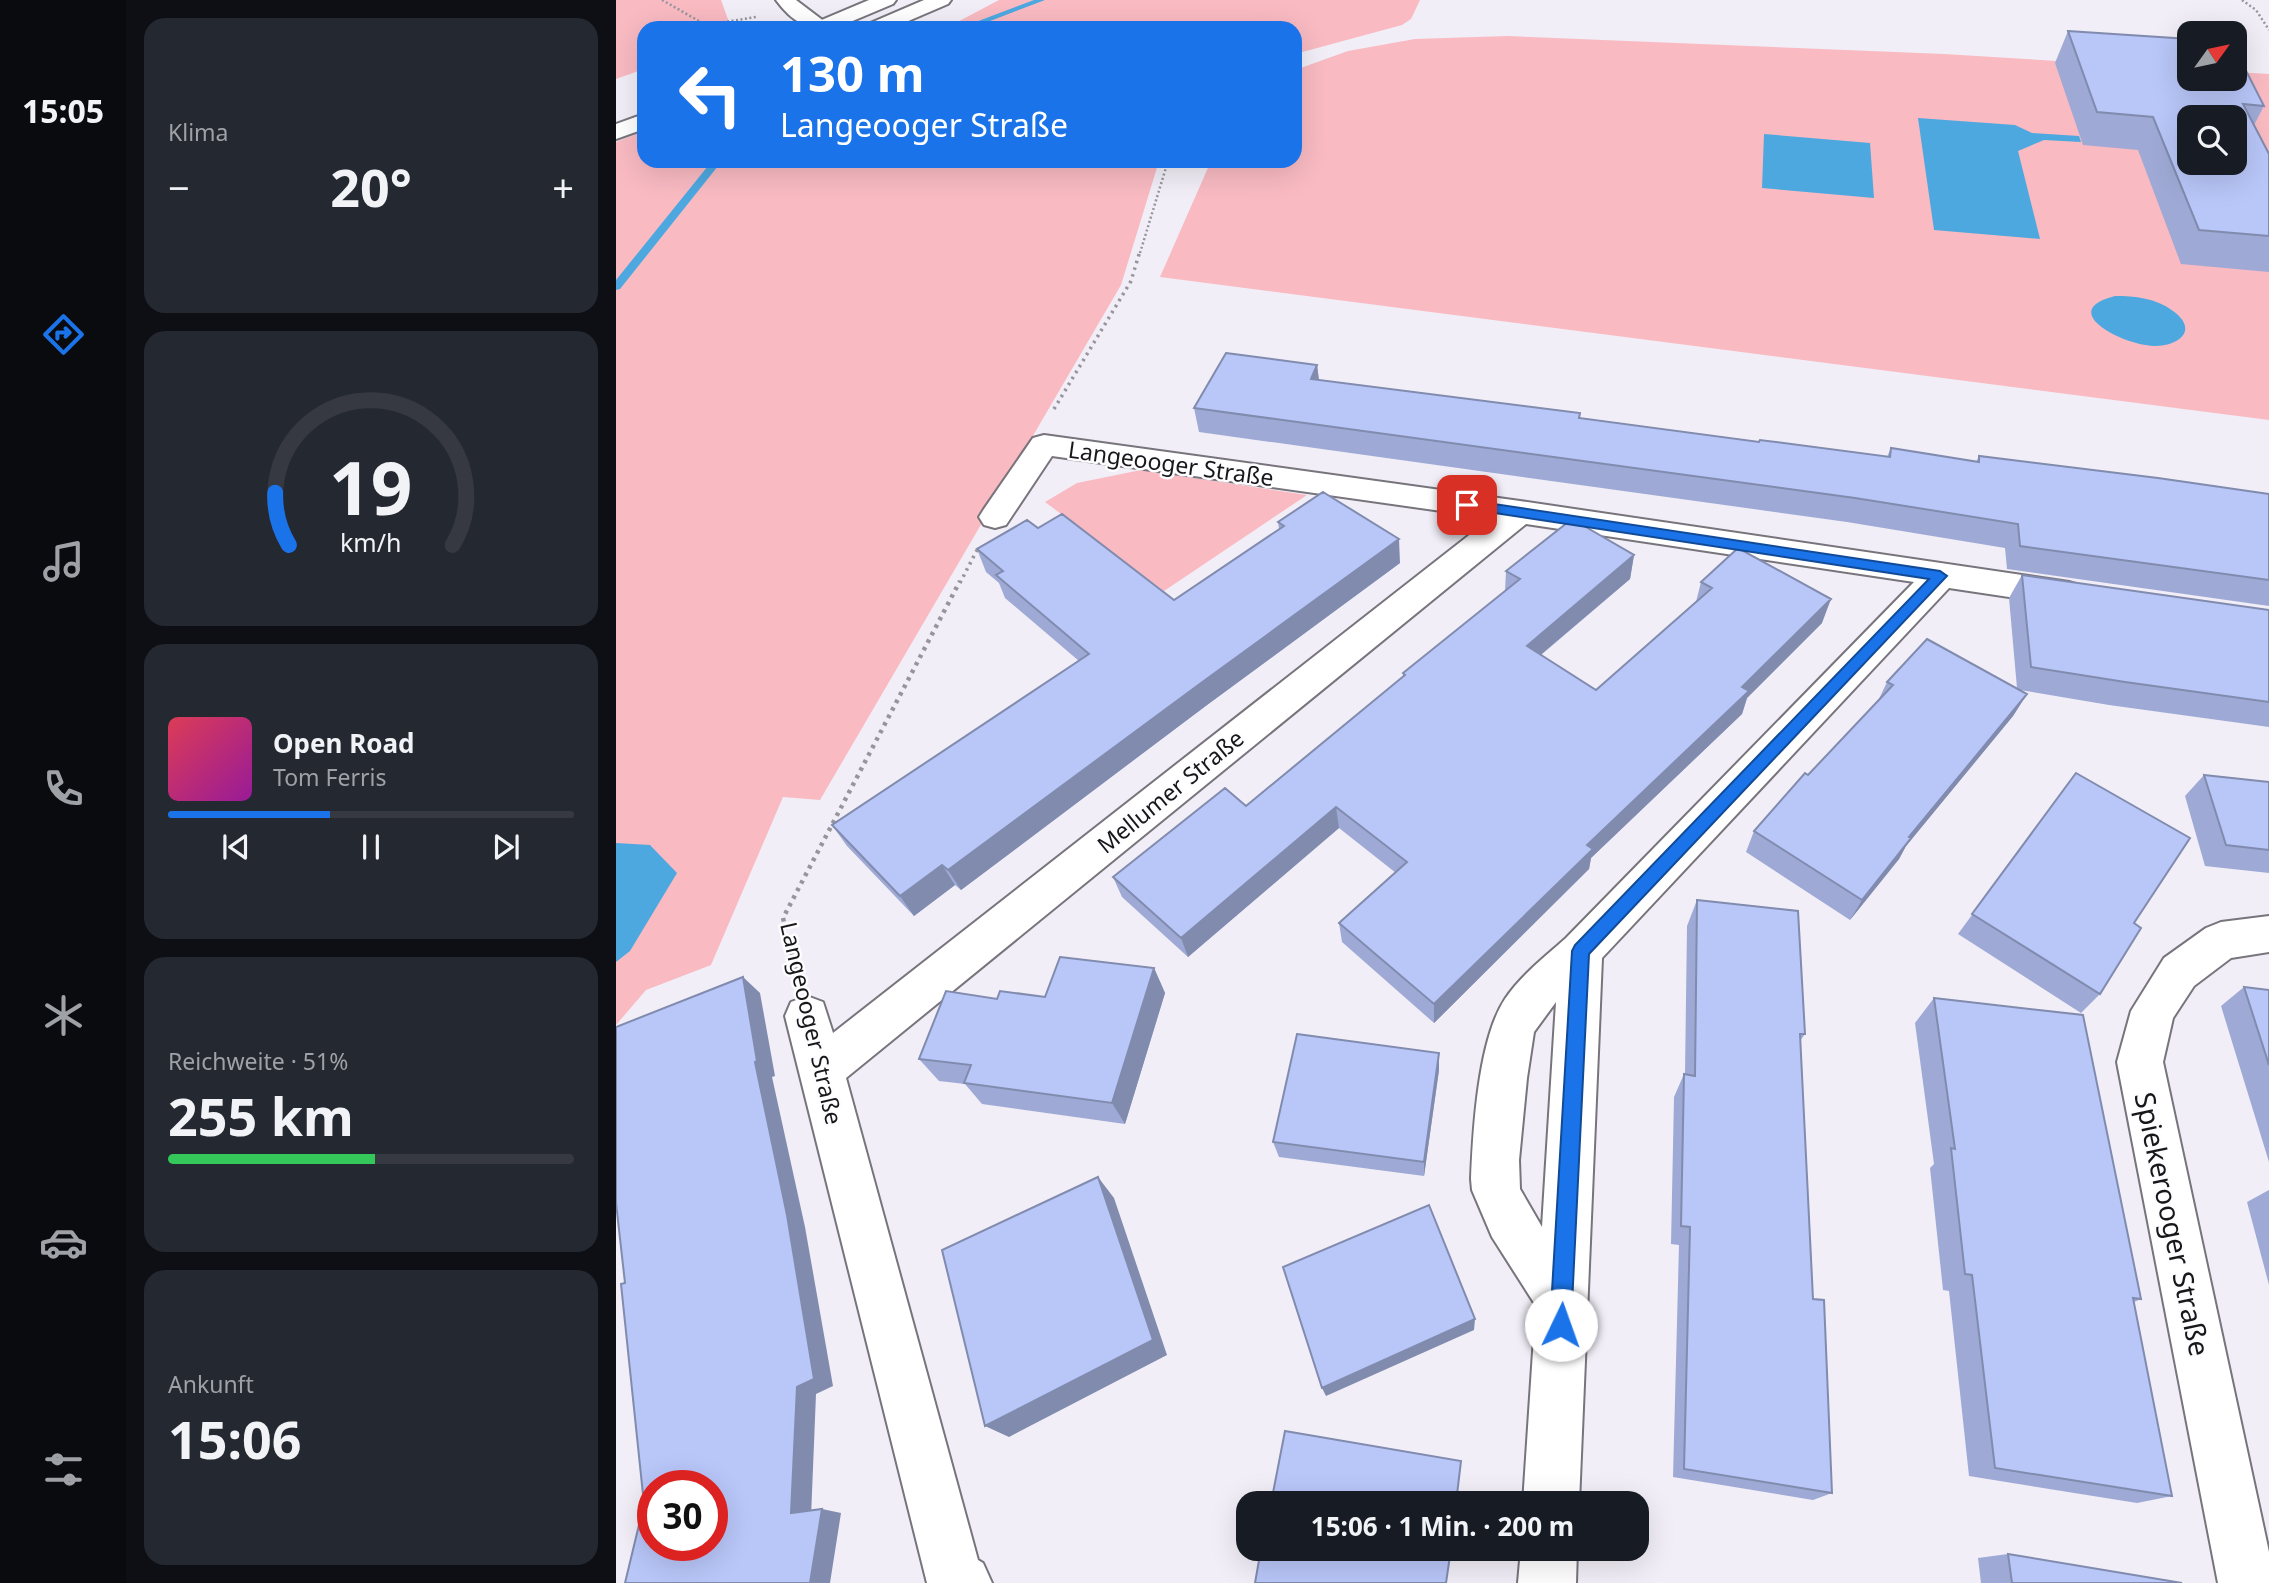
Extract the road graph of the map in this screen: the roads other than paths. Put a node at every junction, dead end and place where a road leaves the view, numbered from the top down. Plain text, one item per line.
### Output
1 (886, 0) edge
2 (941, 0) edge
3 (791, 6) edge
4 (811, 21) edge
5 (837, 21) edge
6 (891, 21) edge
7 (637, 124) edge
8 (616, 132) edge
9 (1520, 512) junction
10 (995, 517) road end
11 (1940, 576) junction
12 (2104, 598) edge
13 (2269, 934) edge
14 (1581, 951) junction
15 (807, 1016) road end
16 (821, 1070) junction
17 (1562, 1300) junction
18 (1552, 1491) edge
19 (1548, 1561) edge
20 (956, 1581) edge
21 (1547, 1583) edge
22 (2247, 1583) edge

1 - 5 street
2 - 6 street
3 - 4 street
7 - 8 street
9 - 10 street, Langeooger Straße
9 - 11 street, Langeooger Straße
9 - 16 street, Mellumer Straße
11 - 12 street, Langeooger Straße
11 - 14 street
13 - 22 street, Spiekerooger Straße
14 - 17 street
14 - 17 street
15 - 16 street, Langeooger Straße
16 - 20 street, Langeooger Straße
17 - 18 street
19 - 21 street

